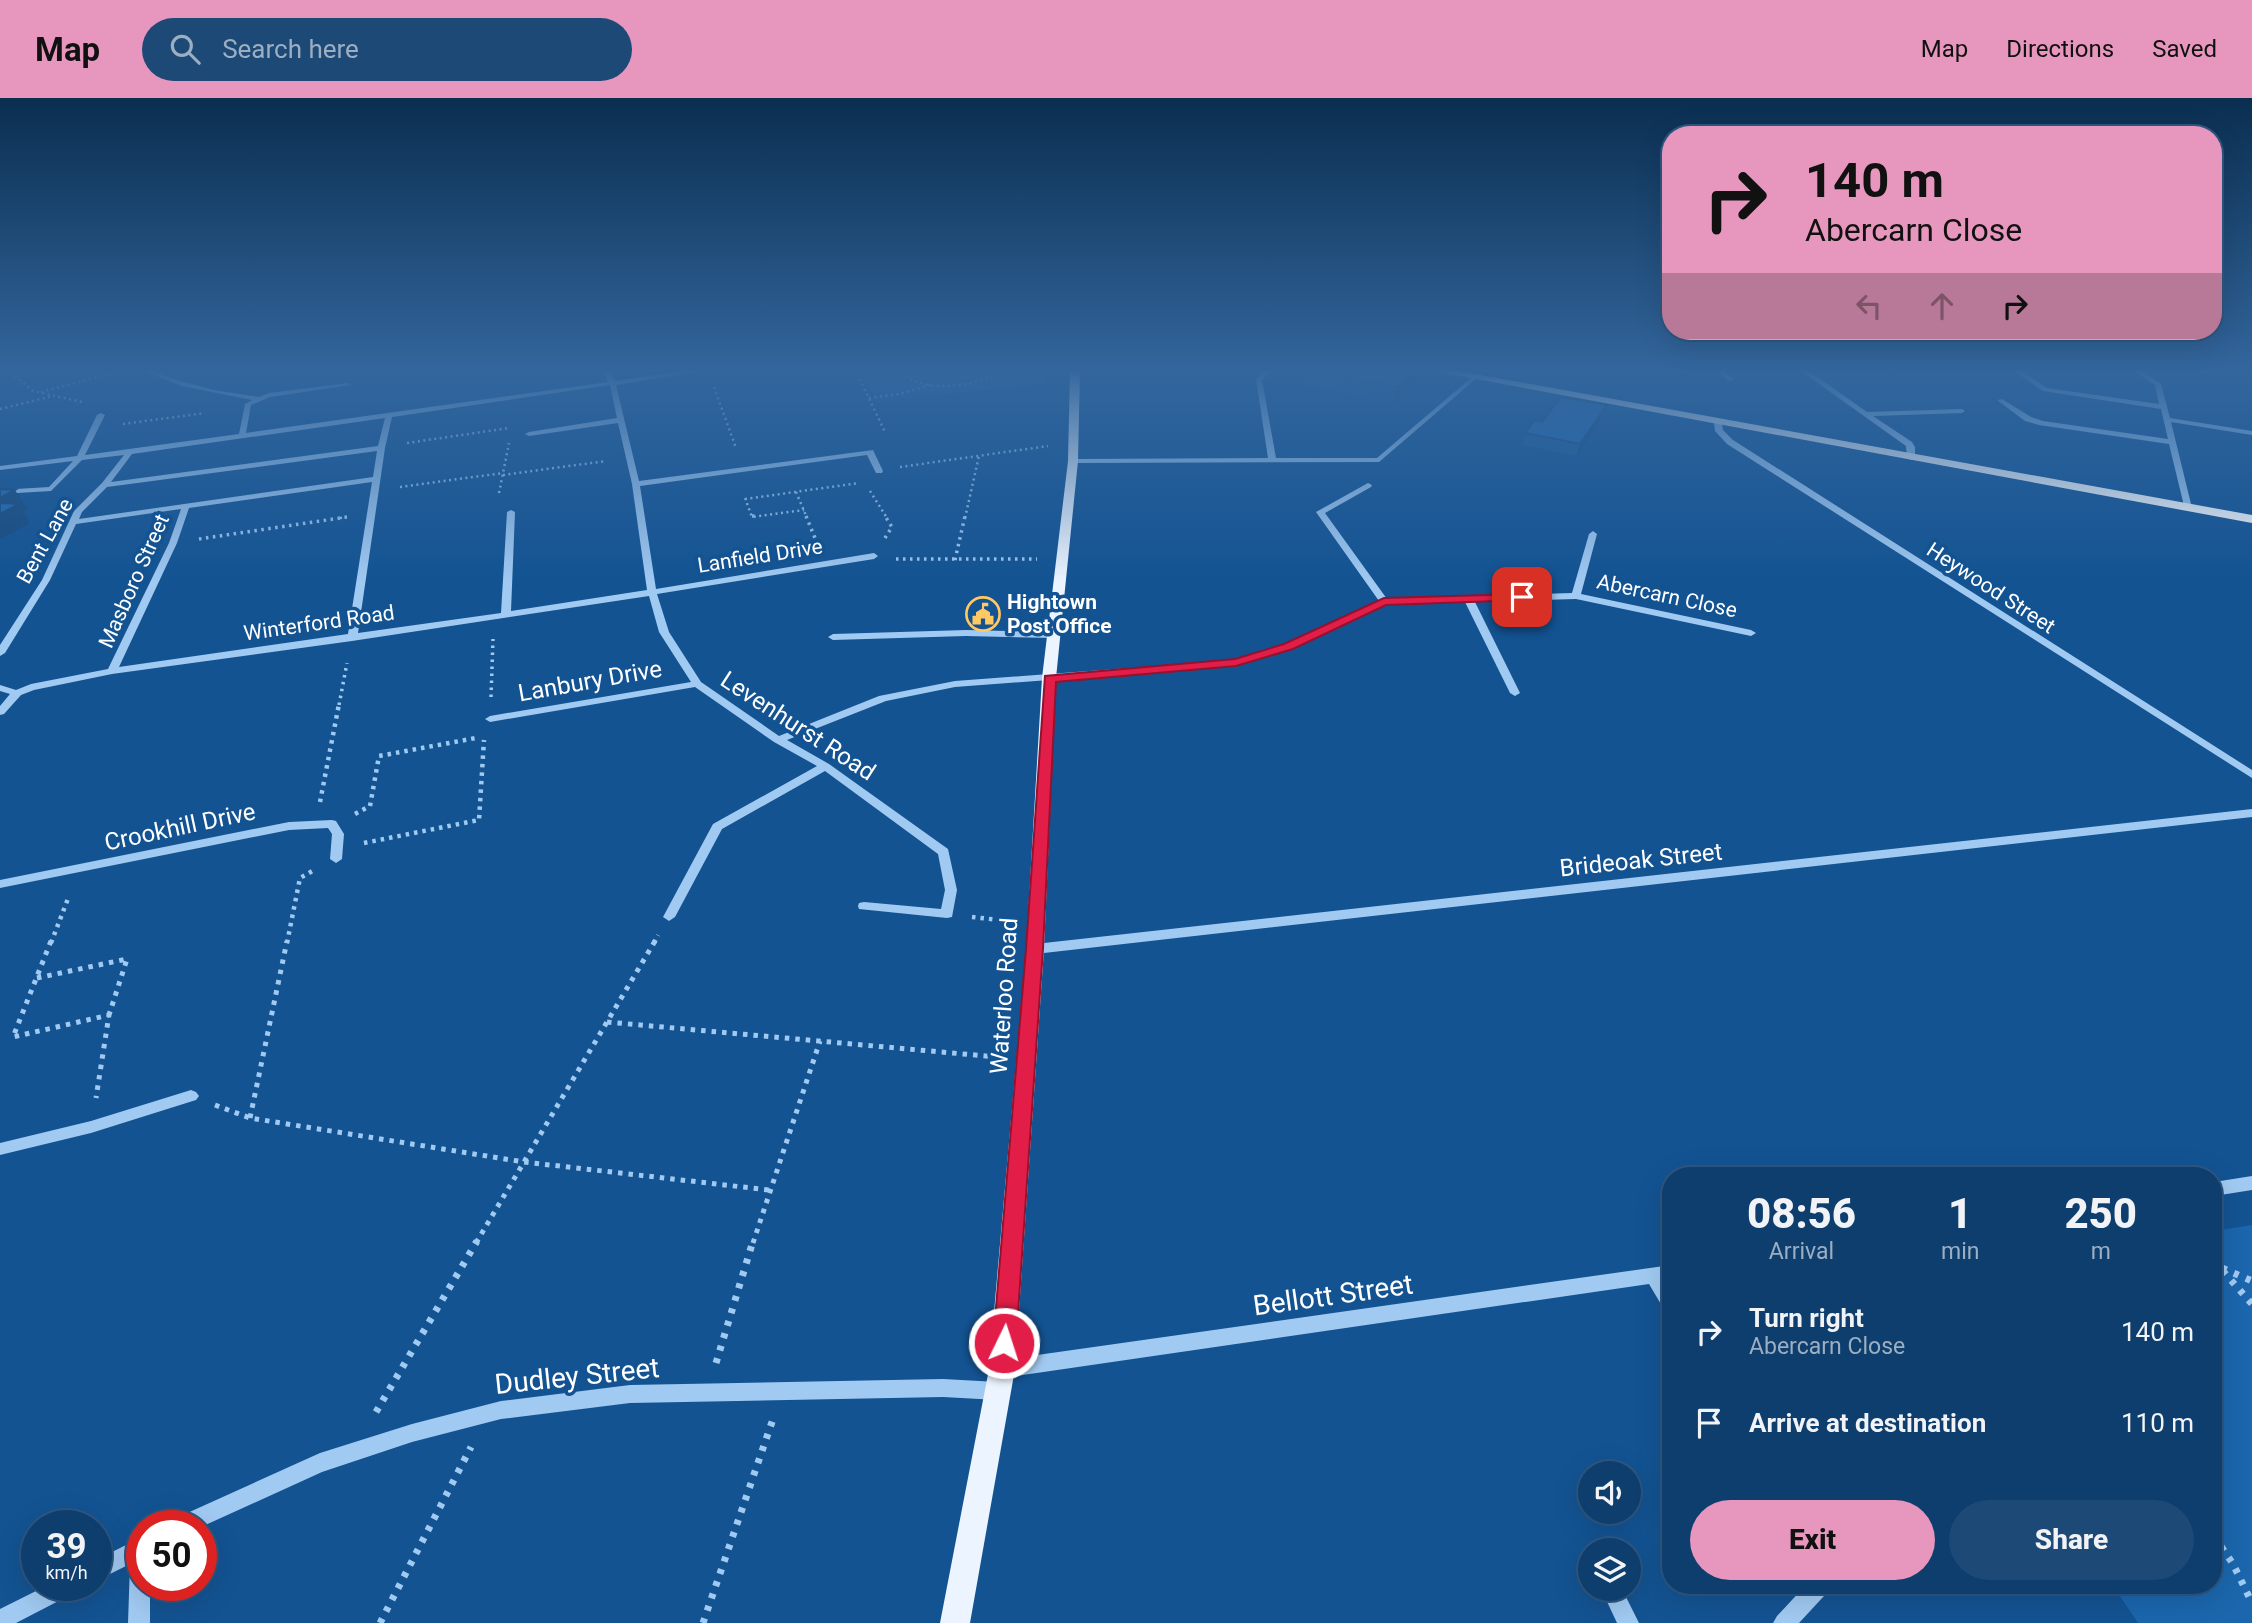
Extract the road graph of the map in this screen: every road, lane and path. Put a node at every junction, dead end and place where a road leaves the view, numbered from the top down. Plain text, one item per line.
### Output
1 (88, 440) edge
2 (215, 440) edge
3 (383, 440) edge
4 (428, 440) edge
5 (509, 440) edge
6 (626, 440) edge
7 (730, 440) edge
8 (889, 440) edge
9 (1074, 440) edge
10 (1269, 440) edge
11 (1402, 440) edge
12 (1728, 440) edge
13 (1813, 440) edge
14 (1902, 440) edge
15 (2158, 440) edge
16 (2170, 442) joint
17 (381, 447) junction
18 (870, 452) junction
19 (1074, 452) junction
20 (130, 453) junction
21 (979, 456) junction
22 (630, 458) junction
23 (1911, 458) junction
24 (79, 459) junction
25 (1272, 459) junction
26 (0, 468) edge
27 (739, 470) junction
28 (878, 471) joint
29 (503, 474) junction
30 (377, 479) junction
31 (636, 484) junction
32 (105, 485) junction
33 (1368, 485) dead end
34 (375, 490) junction
35 (0, 492) edge
36 (796, 492) junction
37 (745, 499) junction
38 (186, 506) junction
39 (2188, 508) junction
40 (804, 510) junction
41 (511, 512) joint
42 (372, 514) junction
43 (2252, 519) edge
44 (72, 522) junction
45 (1593, 534) dead end
46 (173, 543) junction
47 (874, 556) junction
48 (1063, 559) junction
49 (955, 560) junction
50 (826, 563) junction
51 (652, 591) junction
52 (1576, 596) junction
53 (1468, 598) junction
54 (1384, 602) junction
55 (506, 615) junction
56 (493, 617) junction
57 (1751, 633) dead end
58 (1054, 635) junction
59 (833, 637) dead end
60 (352, 638) junction
61 (0, 653) edge
62 (112, 671) junction
63 (1049, 678) junction
64 (697, 684) junction
65 (0, 688) edge
66 (17, 693) junction
67 (1515, 694) dead end
68 (0, 712) edge
69 (490, 719) joint
70 (778, 740) junction
71 (825, 766) junction
72 (2252, 775) edge
73 (2252, 813) edge
74 (312, 824) junction
75 (332, 824) junction
76 (337, 853) junction
77 (80, 869) junction
78 (0, 884) edge
79 (864, 906) dead end
80 (947, 914) junction
81 (669, 917) joint
82 (1036, 925) junction
83 (1035, 949) junction
84 (36, 978) junction
85 (109, 1015) junction
86 (607, 1022) junction
87 (820, 1041) junction
88 (1026, 1059) junction
89 (191, 1096) joint
90 (250, 1118) junction
91 (91, 1128) junction
92 (0, 1149) edge
93 (524, 1162) junction
94 (2252, 1183) edge
95 (2222, 1188) edge
96 (769, 1190) junction
97 (2222, 1267) edge
98 (2222, 1271) edge
99 (1662, 1275) edge
100 (2252, 1281) edge
101 (2252, 1304) edge
102 (1002, 1369) junction
103 (783, 1391) junction
104 (998, 1391) junction
105 (707, 1393) junction
106 (489, 1412) junction
107 (352, 1452) junction
108 (216, 1510) edge
109 (2222, 1548) edge
110 (1812, 1594) edge
111 (37, 1601) edge
112 (140, 1601) edge
113 (1617, 1601) edge
114 (2252, 1603) edge
115 (0, 1620) edge
116 (139, 1623) edge
117 (380, 1623) edge
118 (703, 1623) edge
119 (955, 1623) edge
120 (1628, 1623) edge
121 (1784, 1623) edge

1 - 24 street
2 - 20 street
3 - 17 street
4 - 17 path
5 - 29 path
6 - 22 street, Levenhurst Road
7 - 27 path
8 - 18 path
9 - 19 main road, Waterloo Road
10 - 25 street
11 - 25 street
12 - 72 street, Heywood Street
13 - 23 highway
14 - 23 street
15 - 16 street
16 - 39 street
17 - 30 street
17 - 32 street
18 - 27 street
18 - 28 street
19 - 21 path
19 - 25 street
19 - 48 main road, Waterloo Road
20 - 24 street
20 - 32 street, Bent Lane
21 - 28 path
21 - 49 path
22 - 29 path
22 - 31 street, Levenhurst Road
23 - 39 highway
24 - 26 street
24 - 35 street
27 - 31 street
27 - 37 path
29 - 34 path
29 - 41 path
30 - 34 street
30 - 38 street
31 - 51 street, Levenhurst Road
32 - 44 street, Bent Lane
33 - 54 street
34 - 42 street
36 - 37 path
36 - 40 path
36 - 47 path
37 - 40 path
38 - 44 street
38 - 46 street, Masboro Street
39 - 43 highway
40 - 50 path
41 - 55 street
42 - 46 path
42 - 60 street
44 - 61 street, Bent Lane
45 - 52 street, Abercarn Close
46 - 62 street, Masboro Street
47 - 49 path
47 - 50 street, Lanfield Drive
48 - 49 path
48 - 58 main road, Waterloo Road
50 - 51 street, Lanfield Drive
51 - 55 street, Winterford Road
51 - 64 street, Levenhurst Road
52 - 53 street, Abercarn Close
52 - 57 street, Abercarn Close
53 - 54 street, Abercarn Close
53 - 67 street
54 - 63 street, Abercarn Close
55 - 56 street, Winterford Road
56 - 60 street, Winterford Road
56 - 69 path
58 - 59 street
58 - 63 main road, Waterloo Road
60 - 62 street, Winterford Road
60 - 74 path
62 - 66 street, Winterford Road
63 - 70 street, Abercarn Close
63 - 82 main road, Waterloo Road
64 - 69 street, Lanbury Drive
64 - 70 street, Levenhurst Road
65 - 66 street
66 - 68 street
70 - 71 street, Levenhurst Road
71 - 80 street, Levenhurst Road
71 - 81 street
73 - 83 street, Brideoak Street
74 - 75 street, Crookhill Drive
74 - 77 street, Crookhill Drive
75 - 76 street
75 - 76 path
76 - 90 path
77 - 78 street, Crookhill Drive
77 - 84 path
79 - 80 street
80 - 82 path
81 - 86 path
82 - 83 main road, Waterloo Road
83 - 88 main road, Waterloo Road
84 - 85 path
84 - 85 path
85 - 91 path
86 - 87 path
86 - 93 path
87 - 88 path
87 - 96 path
88 - 102 main road, Waterloo Road
89 - 90 path
89 - 91 street
90 - 93 path
91 - 92 street
93 - 96 path
93 - 107 path
94 - 95 street
96 - 105 path
97 - 100 path
98 - 101 path
99 - 102 street, Bellott Street
102 - 104 main road, Waterloo Road
103 - 104 street, Dudley Street
103 - 105 street, Dudley Street
103 - 118 path
104 - 119 main road, Waterloo Road
105 - 106 street, Dudley Street
106 - 107 street, Dudley Street
106 - 117 path
107 - 108 street, Dudley Street
109 - 114 path
110 - 121 street
111 - 115 street
112 - 116 street
113 - 120 street

